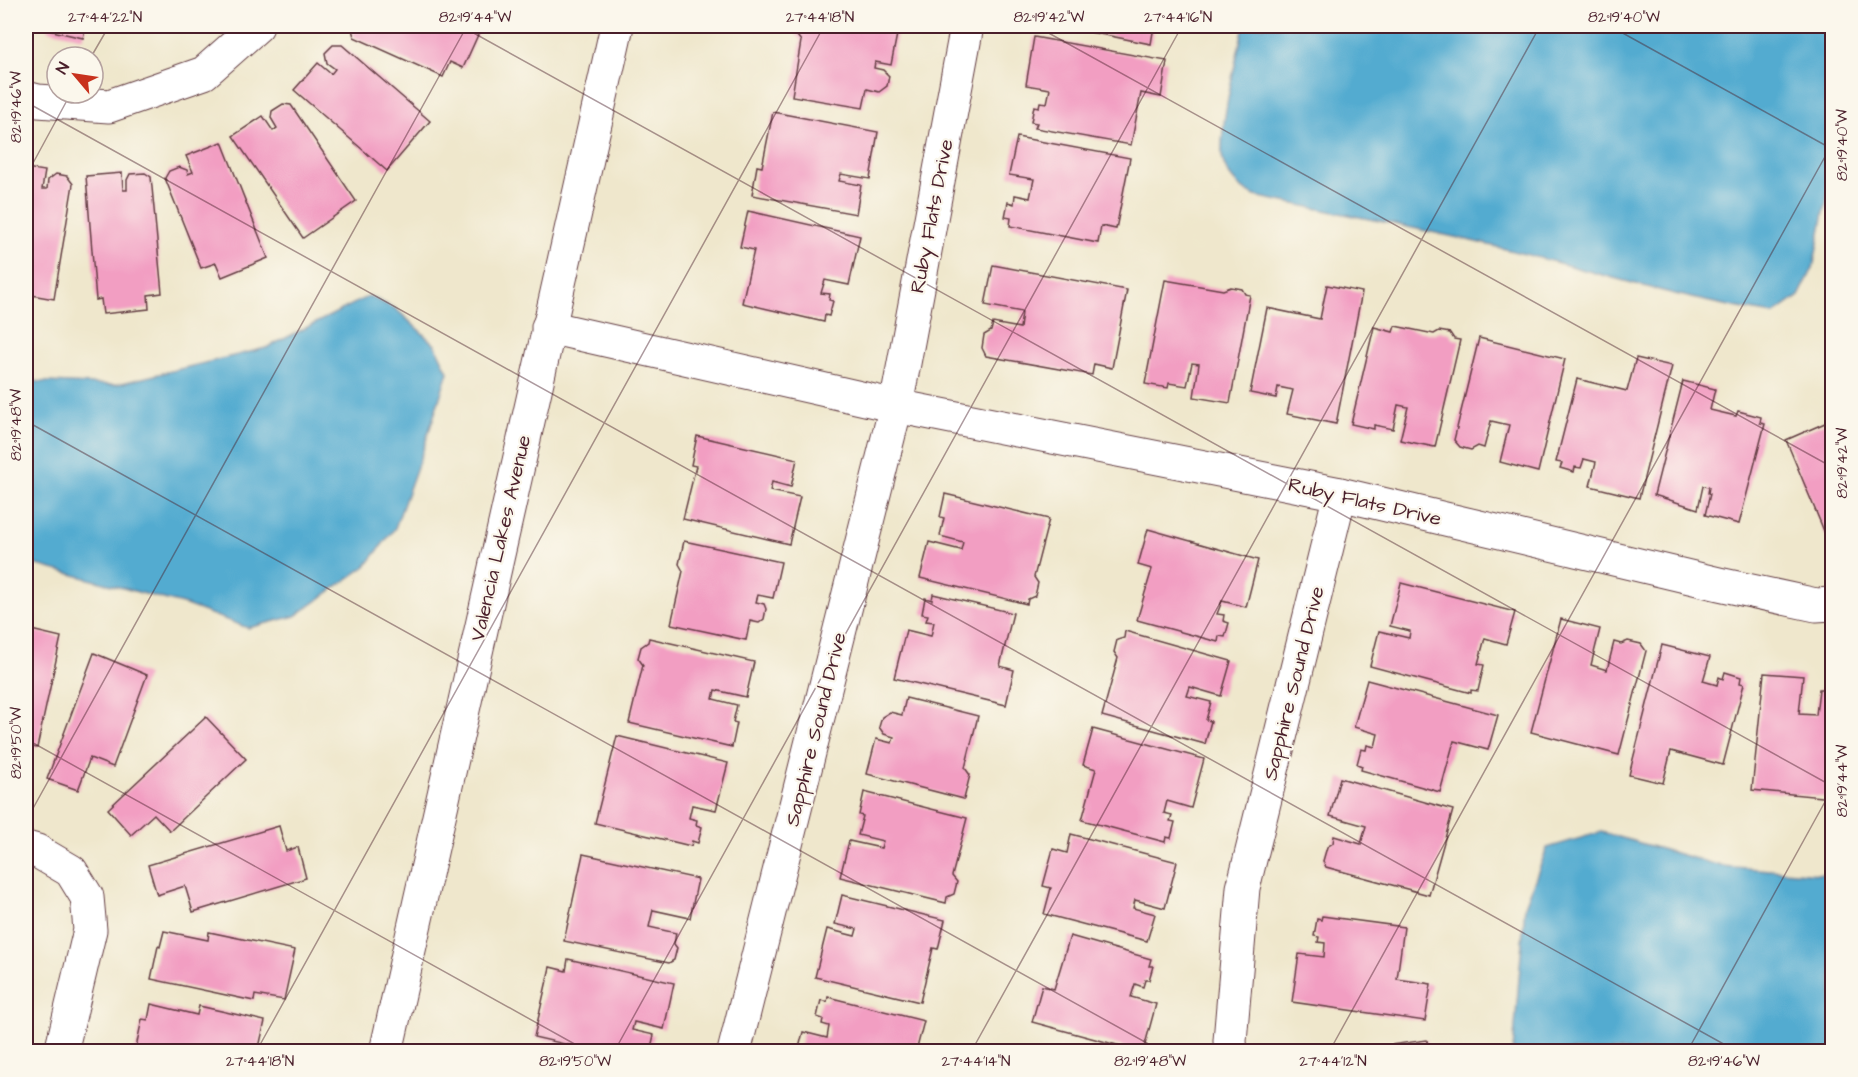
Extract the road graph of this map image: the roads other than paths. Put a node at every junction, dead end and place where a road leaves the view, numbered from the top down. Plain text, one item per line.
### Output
1 (256, 26) edge
2 (617, 26) edge
3 (967, 26) edge
4 (26, 98) edge
5 (548, 327) junction
6 (896, 406) junction
7 (1340, 494) junction
8 (1833, 604) edge
9 (26, 849) edge
10 (61, 1052) edge
11 (386, 1052) edge
12 (734, 1052) edge
13 (1231, 1052) edge

1 - 4 street
2 - 5 street, Valencia Lakes Avenue
3 - 6 street, Ruby Flats Drive
5 - 6 street, Ruby Flats Drive
5 - 11 street, Valencia Lakes Avenue
6 - 7 street, Ruby Flats Drive
6 - 12 street, Sapphire Sound Drive
7 - 8 street, Ruby Flats Drive
7 - 13 street, Sapphire Sound Drive
9 - 10 street

